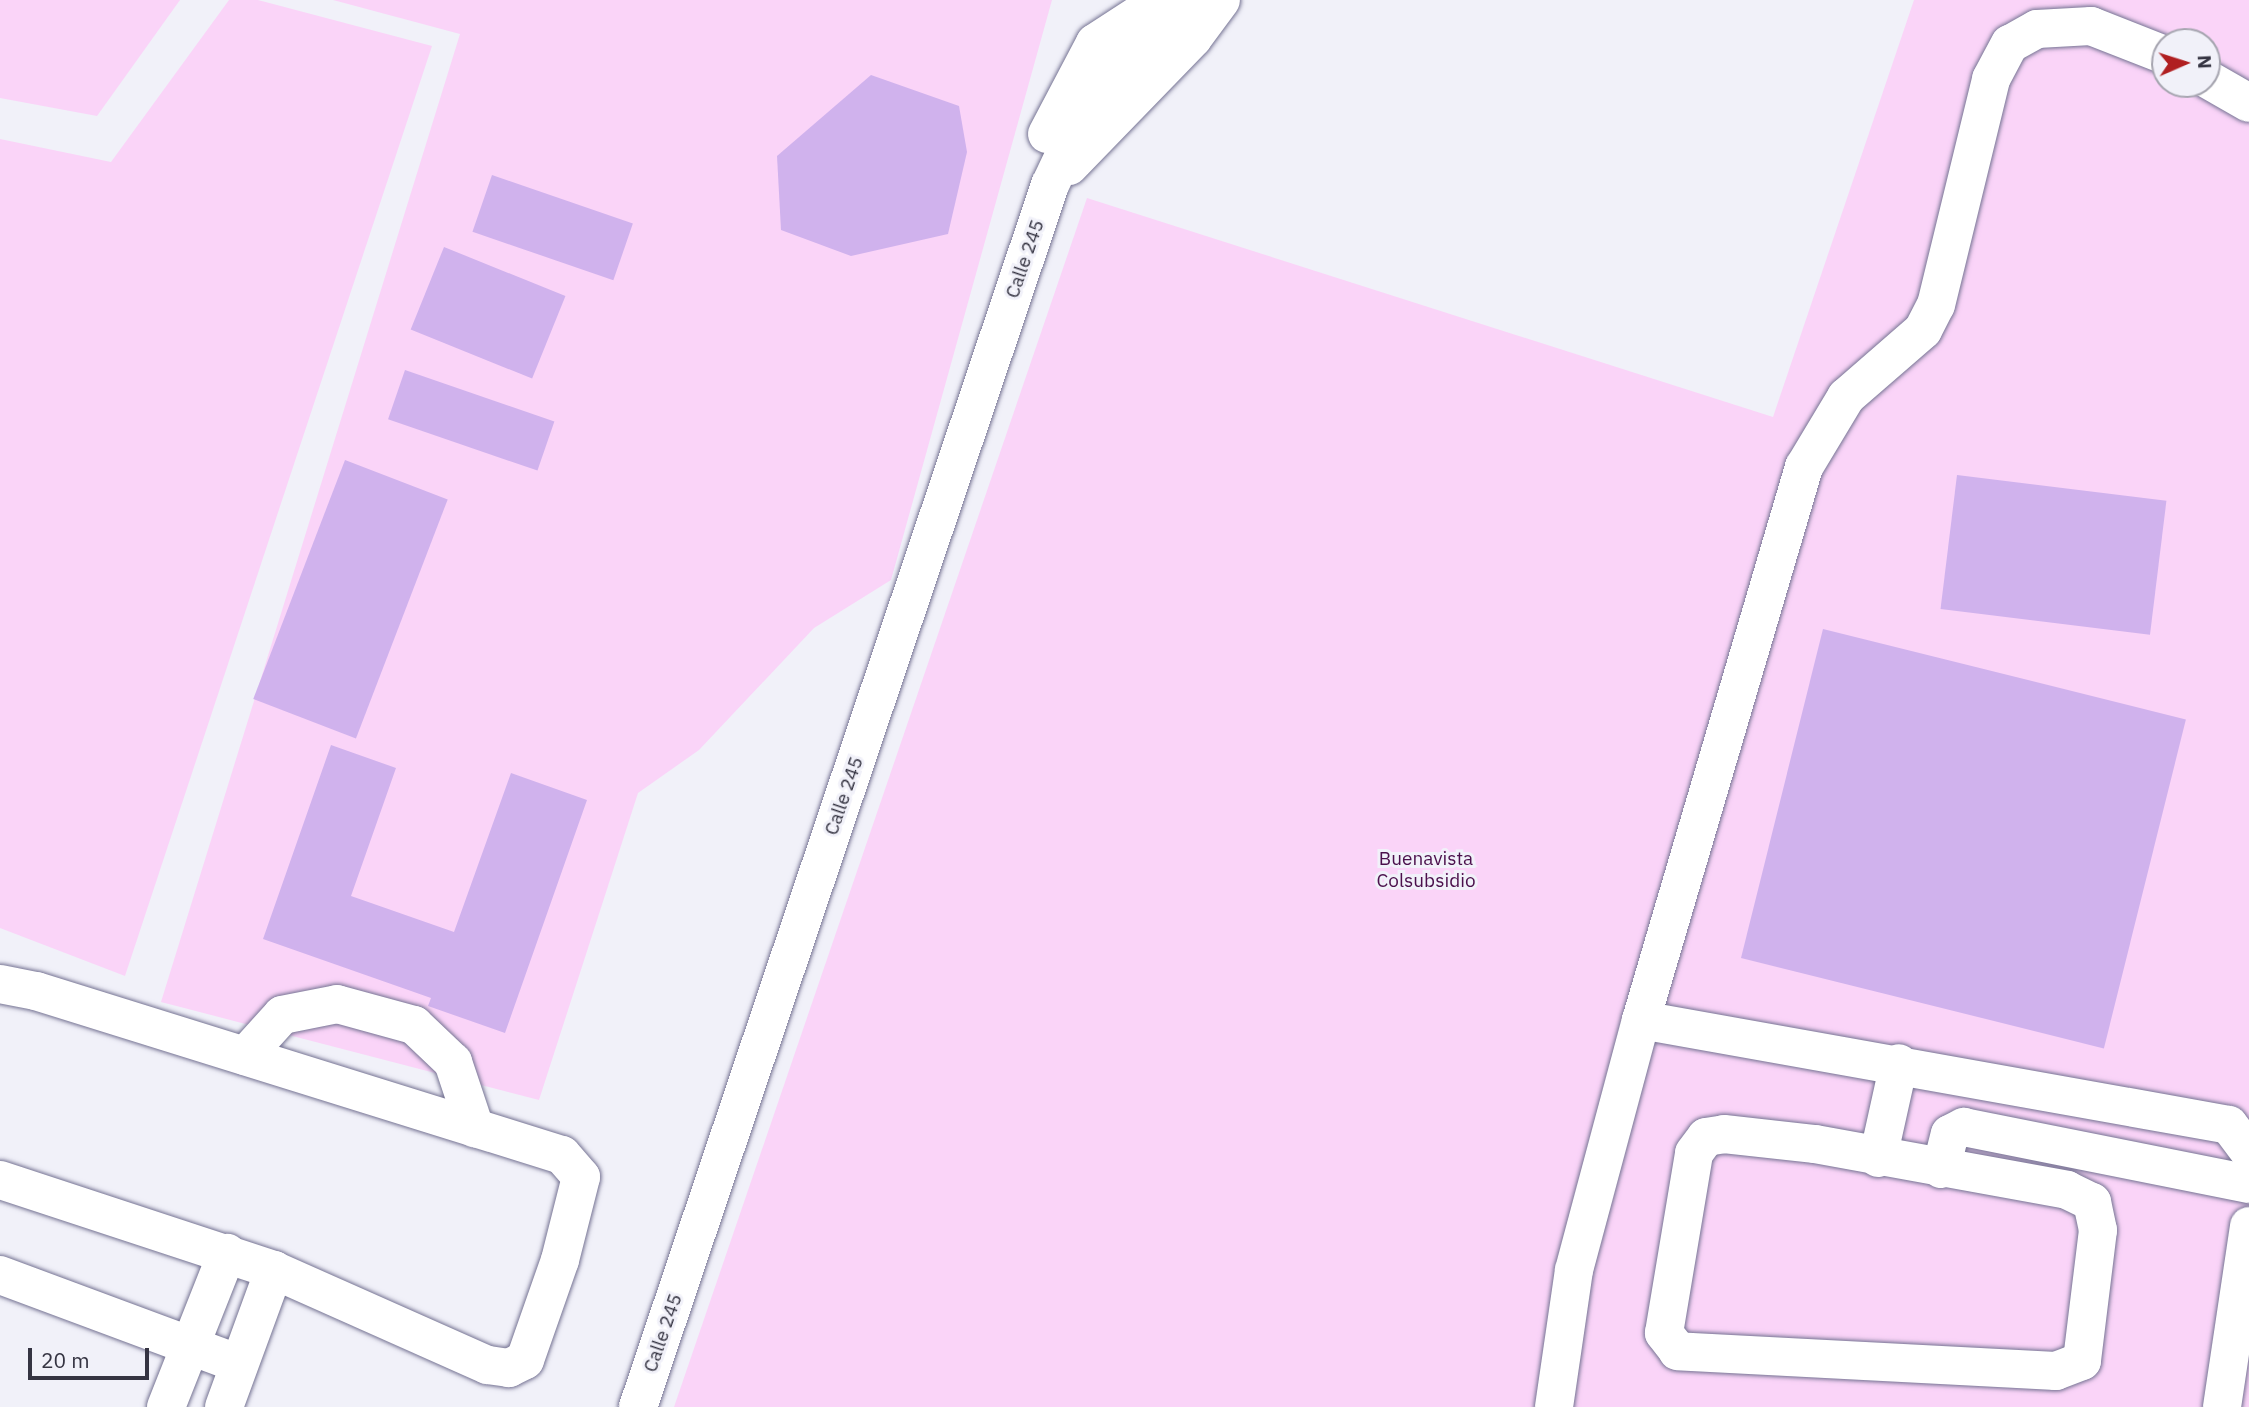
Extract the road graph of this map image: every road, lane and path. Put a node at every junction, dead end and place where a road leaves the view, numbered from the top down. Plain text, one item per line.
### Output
1 (1161, 0) edge
2 (1191, 0) edge
3 (1221, 0) edge
4 (2151, 50) edge
5 (2221, 87) edge
6 (2249, 103) edge
7 (1050, 185) junction
8 (0, 984) edge
9 (1641, 1020) junction
10 (246, 1056) junction
11 (1899, 1063) junction
12 (475, 1128) junction
13 (2249, 1152) edge
14 (1878, 1158) junction
15 (1941, 1169) junction
16 (0, 1180) edge
17 (2249, 1184) edge
18 (2249, 1226) edge
19 (227, 1253) junction
20 (274, 1270) junction
21 (0, 1275) edge
22 (190, 1346) junction
23 (239, 1364) junction
24 (166, 1407) edge
25 (223, 1407) edge
26 (638, 1407) edge
27 (1553, 1407) edge
28 (2222, 1407) edge

1 - 7 lane, Calle 245
2 - 7 lane, Calle 245
3 - 7 lane, Calle 245
4 - 9 lane
5 - 6 lane
7 - 26 lane, Calle 245
8 - 10 lane
9 - 11 lane
9 - 27 lane
10 - 12 lane
10 - 12 lane
11 - 13 lane
11 - 14 lane
12 - 20 lane
14 - 15 lane
14 - 15 lane
15 - 17 lane
16 - 19 lane
18 - 28 lane
19 - 20 lane
19 - 22 lane
20 - 23 lane
21 - 22 lane
22 - 23 lane
22 - 24 lane
23 - 25 lane

